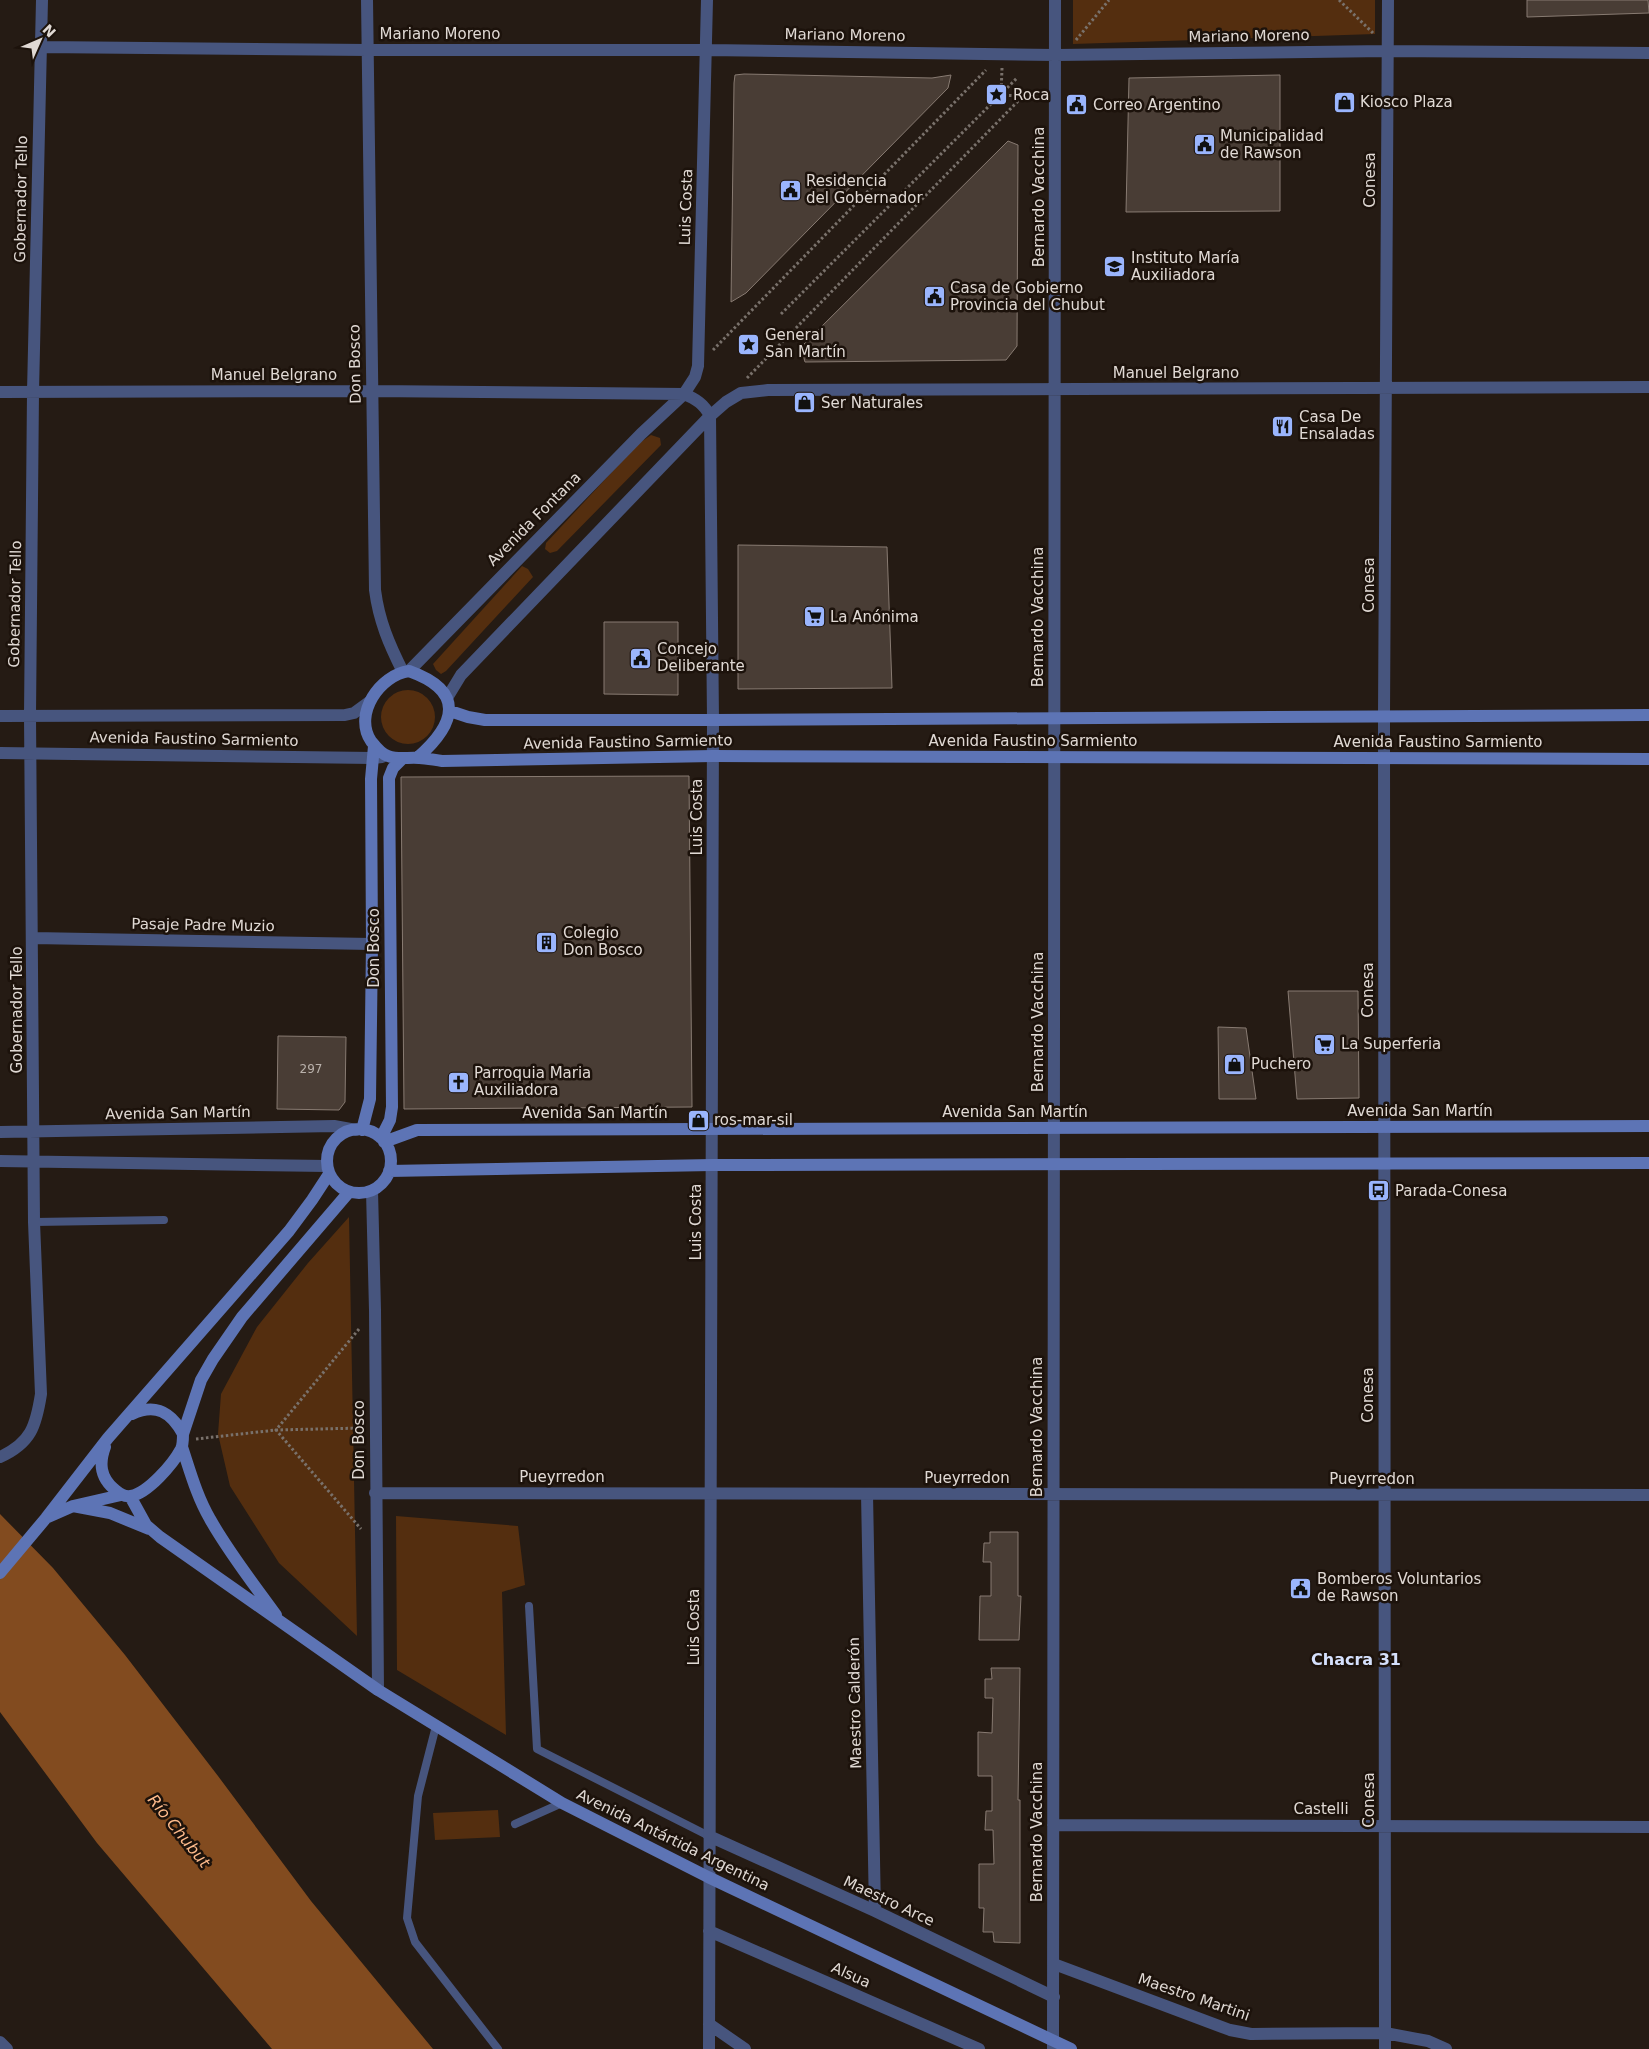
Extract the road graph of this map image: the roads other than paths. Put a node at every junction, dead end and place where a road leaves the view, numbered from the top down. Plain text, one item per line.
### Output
1 (42, 0) edge
2 (368, 0) edge
3 (707, 0) edge
4 (1054, 0) edge
5 (1388, 0) edge
6 (40, 47) junction
7 (368, 50) junction
8 (707, 50) junction
9 (1388, 51) junction
10 (1649, 53) edge
11 (1055, 55) junction
12 (698, 366) joint
13 (1386, 388) junction
14 (1649, 388) edge
15 (372, 390) junction
16 (1055, 390) junction
17 (0, 392) edge
18 (33, 392) junction
19 (684, 394) junction
20 (710, 416) junction
21 (406, 671) junction
22 (447, 698) junction
23 (369, 702) junction
24 (450, 711) junction
25 (1649, 715) edge
26 (0, 716) edge
27 (30, 716) junction
28 (1384, 716) junction
29 (1054, 718) junction
30 (713, 720) junction
31 (374, 752) junction
32 (0, 753) edge
33 (30, 753) junction
34 (713, 756) junction
35 (1054, 757) junction
36 (418, 758) junction
37 (1384, 758) junction
38 (402, 759) junction
39 (1649, 759) edge
40 (33, 938) junction
41 (372, 944) junction
42 (1649, 1126) edge
43 (1384, 1127) junction
44 (1054, 1128) junction
45 (712, 1129) junction
46 (359, 1130) junction
47 (0, 1132) edge
48 (33, 1132) junction
49 (382, 1140) junction
50 (0, 1161) edge
51 (34, 1162) junction
52 (1649, 1163) edge
53 (1054, 1164) junction
54 (1384, 1164) junction
55 (712, 1165) junction
56 (328, 1170) junction
57 (390, 1171) junction
58 (372, 1191) junction
59 (349, 1192) junction
60 (164, 1220) dead end
61 (34, 1222) junction
62 (130, 1415) junction
63 (108, 1438) junction
64 (183, 1440) junction
65 (0, 1457) edge
66 (375, 1493) junction
67 (712, 1494) junction
68 (867, 1494) junction
69 (1054, 1494) junction
70 (126, 1495) junction
71 (1385, 1495) junction
72 (1649, 1495) edge
73 (73, 1506) junction
74 (46, 1518) junction
75 (151, 1529) junction
76 (0, 1573) edge
77 (528, 1606) dead end
78 (282, 1623) junction
79 (378, 1690) junction
80 (436, 1726) junction
81 (562, 1803) junction
82 (515, 1824) dead end
83 (1054, 1825) junction
84 (1385, 1826) junction
85 (1649, 1826) edge
86 (709, 1836) junction
87 (708, 1877) junction
88 (875, 1911) junction
89 (709, 1931) junction
90 (1054, 1964) junction
91 (1054, 1997) junction
92 (709, 2024) junction
93 (1385, 2034) junction
94 (0, 2042) edge
95 (1053, 2045) edge
96 (7, 2049) edge
97 (498, 2049) edge
98 (709, 2049) edge
99 (745, 2049) edge
100 (980, 2049) edge
101 (1071, 2049) edge
102 (1385, 2049) edge
103 (1446, 2049) edge

1 - 6 street, Gobernador Tello
2 - 7 street, Don Bosco
3 - 8 street, Luis Costa
4 - 11 street, Bernardo Vacchina
5 - 9 street, Conesa
6 - 7 street, Mariano Moreno
6 - 18 street, Gobernador Tello
7 - 8 street, Mariano Moreno
7 - 15 street, Don Bosco
8 - 11 street, Mariano Moreno
8 - 12 street, Luis Costa
9 - 10 street, Mariano Moreno
9 - 11 street, Mariano Moreno
9 - 13 street, Conesa
11 - 16 street, Bernardo Vacchina
12 - 19 street, Avenida Fontana
13 - 14 street, Manuel Belgrano
13 - 16 street, Manuel Belgrano
13 - 28 street, Conesa
15 - 18 street, Manuel Belgrano
15 - 19 street, Manuel Belgrano
15 - 21 street, Don Bosco
16 - 20 street, Manuel Belgrano
16 - 29 street, Bernardo Vacchina
17 - 18 street, Manuel Belgrano
18 - 27 street, Gobernador Tello
19 - 20 street, Manuel Belgrano
19 - 21 street, Avenida Fontana
20 - 22 street
20 - 30 street, Luis Costa
21 - 22 main road
21 - 23 main road, Avenida Faustino Sarmiento
22 - 24 main road
23 - 27 street, Avenida Faustino Sarmiento
23 - 31 main road
24 - 30 main road, Avenida Faustino Sarmiento
24 - 36 main road
25 - 28 main road, Avenida Faustino Sarmiento
26 - 27 street, Avenida Faustino Sarmiento
27 - 33 street, Gobernador Tello
28 - 29 main road, Avenida Faustino Sarmiento
28 - 37 street, Conesa
29 - 30 main road, Avenida Faustino Sarmiento
29 - 35 street, Bernardo Vacchina
30 - 34 street, Luis Costa
31 - 33 street, Avenida Faustino Sarmiento
31 - 38 main road, Avenida Faustino Sarmiento
31 - 41 main road, Don Bosco
32 - 33 street, Avenida Faustino Sarmiento
33 - 40 street, Gobernador Tello
34 - 35 main road, Avenida Faustino Sarmiento
34 - 36 main road, Avenida Faustino Sarmiento
34 - 45 street, Luis Costa
35 - 37 main road, Avenida Faustino Sarmiento
35 - 44 street, Bernardo Vacchina
36 - 38 main road, Avenida Faustino Sarmiento
37 - 39 main road, Avenida Faustino Sarmiento
37 - 43 street, Conesa
38 - 49 main road, Don Bosco
40 - 41 street, Pasaje Padre Muzio
40 - 48 street, Gobernador Tello
41 - 46 main road, Don Bosco
42 - 43 main road, Avenida San Martín
43 - 44 main road, Avenida San Martín
43 - 54 street, Conesa
44 - 45 main road, Avenida San Martín
44 - 53 street, Bernardo Vacchina
45 - 49 main road, Avenida San Martín
45 - 55 street, Luis Costa
46 - 48 street, Avenida San Martín
46 - 49 main road, Avenida San Martín
46 - 56 main road
47 - 48 street, Avenida San Martín
48 - 51 street, Gobernador Tello
49 - 57 main road
50 - 51 street
51 - 56 street
51 - 61 street, Gobernador Tello
52 - 54 main road
53 - 54 main road
53 - 55 main road
53 - 69 street, Bernardo Vacchina
54 - 71 street, Conesa
55 - 57 main road
55 - 67 street, Luis Costa
56 - 59 main road
56 - 62 main road
57 - 58 main road
58 - 59 main road
58 - 66 street, Don Bosco
59 - 64 main road
60 - 61 lane
61 - 65 street, Gobernador Tello
62 - 63 main road
62 - 64 main road
63 - 70 main road
63 - 74 main road
64 - 70 main road
64 - 78 main road, Avenida Antártida Argentina
66 - 67 street, Pueyrredon
66 - 79 street, Don Bosco
67 - 68 street, Pueyrredon
67 - 86 street, Luis Costa
68 - 69 street, Pueyrredon
68 - 88 street, Maestro Calderón
69 - 71 street, Pueyrredon
69 - 83 street, Bernardo Vacchina
70 - 73 main road
70 - 75 main road, Avenida Antártida Argentina
71 - 72 street, Pueyrredon
71 - 84 street, Conesa
73 - 74 main road
73 - 75 main road
74 - 76 main road
75 - 78 main road, Avenida Antártida Argentina
77 - 86 lane
78 - 79 main road, Avenida Antártida Argentina
79 - 80 main road, Avenida Antártida Argentina
80 - 81 main road, Avenida Antártida Argentina
80 - 97 lane
81 - 82 lane
81 - 87 main road, Avenida Antártida Argentina
83 - 84 street, Castelli
83 - 90 street, Bernardo Vacchina
84 - 85 street, Castelli
84 - 93 street, Conesa
86 - 87 street, Luis Costa
86 - 88 street, Maestro Arce
87 - 89 street, Luis Costa
87 - 95 main road, Avenida Antártida Argentina
88 - 91 street, Maestro Arce
89 - 92 street, Luis Costa
89 - 100 street, Alsua
90 - 91 street, Bernardo Vacchina
90 - 93 street, Maestro Martini
91 - 95 street, Bernardo Vacchina
92 - 98 street, Luis Costa
92 - 99 street
93 - 102 street, Conesa
93 - 103 street, Maestro Martini
94 - 96 street
95 - 101 main road, Avenida Antártida Argentina

